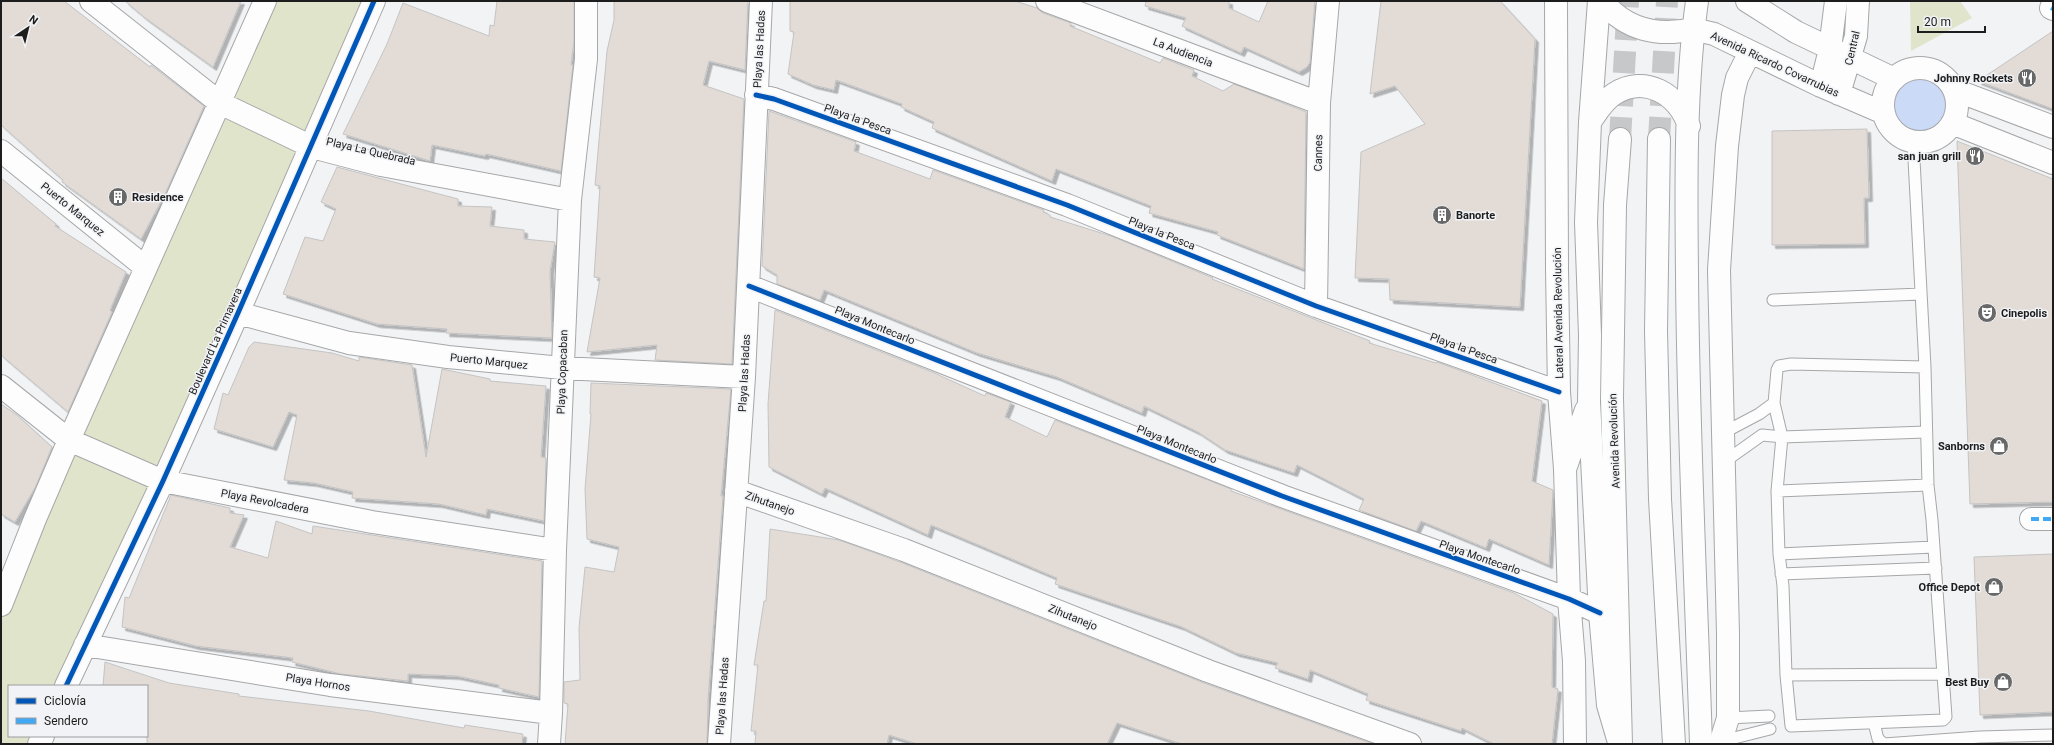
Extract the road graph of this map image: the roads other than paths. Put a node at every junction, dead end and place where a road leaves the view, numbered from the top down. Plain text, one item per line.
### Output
1 (91, 1) edge
2 (265, 1) edge
3 (374, 1) edge
4 (586, 1) edge
5 (761, 1) edge
6 (1047, 1) edge
7 (1328, 1) edge
8 (1556, 1) edge
9 (1600, 1) edge
10 (1697, 1) edge
11 (1747, 1) edge
12 (1836, 1) edge
13 (1858, 1) edge
14 (1693, 28) junction
15 (1830, 49) junction
16 (1750, 52) junction
17 (1850, 58) junction
18 (1894, 79) junction
19 (1830, 90) junction
20 (1955, 90) junction
21 (756, 95) junction
22 (220, 103) junction
23 (1319, 103) junction
24 (1884, 112) junction
25 (1590, 122) junction
26 (1952, 123) junction
27 (1688, 126) junction
28 (2053, 127) edge
29 (1620, 139) tunnel mouth
30 (1659, 140) tunnel mouth
31 (1913, 141) junction
32 (312, 147) junction
33 (1, 151) edge
34 (2053, 163) edge
35 (570, 200) junction
36 (145, 267) junction
37 (749, 286) junction
38 (1920, 294) junction
39 (1773, 300) dead end
40 (1316, 306) junction
41 (238, 313) junction
42 (1925, 367) junction
43 (562, 368) junction
44 (744, 376) junction
45 (1, 386) edge
46 (1559, 392) junction
47 (1589, 402) junction
48 (1774, 403) junction
49 (1926, 432) junction
50 (1723, 433) junction
51 (1782, 437) junction
52 (69, 440) junction
53 (1724, 462) junction
54 (1565, 469) junction
55 (162, 481) junction
56 (1928, 485) junction
57 (736, 491) junction
58 (1777, 492) junction
59 (2031, 519) dead end
60 (2053, 519) edge
61 (1934, 547) junction
62 (555, 550) junction
63 (1779, 554) junction
64 (1936, 568) junction
65 (1781, 574) junction
66 (1569, 600) junction
67 (1, 603) edge
68 (1600, 614) junction
69 (85, 645) junction
70 (1943, 674) junction
71 (1786, 675) junction
72 (66, 685) edge
73 (551, 713) junction
74 (1769, 716) dead end
75 (1728, 718) junction
76 (1874, 723) junction
77 (1770, 729) dead end
78 (2053, 735) edge
79 (1714, 743) edge
80 (549, 744) edge
81 (719, 744) edge
82 (1410, 744) edge
83 (1575, 744) edge
84 (1620, 744) edge
85 (1674, 744) edge
86 (1888, 744) edge

1 - 22 street, Playa La Quebrada
2 - 22 street
3 - 32 street, Boulevard La Primavera
4 - 35 street, Playa Copacaban
5 - 21 street, Playa las Hadas
6 - 23 street, La Audiencia
7 - 23 street, Cannes
8 - 46 street, Lateral Avenida Revolución
9 - 14 street, Avenida Ricardo Covarrubias
9 - 25 street
10 - 14 street
11 - 15 street
12 - 15 street, Central
13 - 17 street, Central
14 - 16 street, Avenida Ricardo Covarrubias
14 - 27 street
15 - 17 street
15 - 19 street, Central
16 - 19 street, Avenida Ricardo Covarrubias
16 - 50 street
17 - 18 street
17 - 19 street, Central
18 - 20 street
18 - 24 street
19 - 24 street, Avenida Ricardo Covarrubias
20 - 26 street
20 - 28 street
21 - 37 street, Playa las Hadas
21 - 40 street, Playa la Pesca
22 - 32 street, Playa La Quebrada
22 - 36 street
23 - 40 street, Cannes
24 - 31 street
25 - 27 street
25 - 47 street
26 - 31 street
26 - 34 street
27 - 79 street
29 - 84 street, Avenida Revolución
30 - 85 street
31 - 38 lane
32 - 35 street, Playa La Quebrada
32 - 41 street, Boulevard La Primavera
33 - 36 street, Puerto Marquez
35 - 43 street, Playa Copacaban
36 - 52 street
37 - 44 street, Playa las Hadas
37 - 66 street, Playa Montecarlo
38 - 39 lane
38 - 42 lane
40 - 46 street, Playa la Pesca
41 - 43 street, Puerto Marquez
41 - 55 street, Boulevard La Primavera
42 - 48 lane
42 - 49 lane
43 - 44 street, Puerto Marquez
43 - 62 street, Playa Copacaban
44 - 57 street, Playa las Hadas
45 - 52 street, Playa Revolcadera
46 - 54 street, Lateral Avenida Revolución
47 - 54 street
47 - 68 street
48 - 50 lane
48 - 51 lane
49 - 51 lane
49 - 56 lane
50 - 53 street
51 - 53 lane
51 - 58 lane
52 - 55 street, Playa Revolcadera
52 - 67 street
53 - 75 street
54 - 66 street, Lateral Avenida Revolución
55 - 62 street, Playa Revolcadera
55 - 69 street, Boulevard La Primavera
56 - 58 lane
56 - 61 lane
57 - 81 street, Playa las Hadas
57 - 82 street, Zihutanejo
58 - 63 lane
59 - 60 street
61 - 63 lane
61 - 64 lane
62 - 73 street, Playa Copacaban
63 - 65 lane
64 - 65 lane
64 - 70 lane
65 - 71 lane
66 - 68 street, Playa Montecarlo
66 - 83 street, Lateral Avenida Revolución
68 - 84 street
69 - 72 street, Boulevard La Primavera
69 - 73 street, Playa Hornos
70 - 71 lane
70 - 76 lane
71 - 76 lane
73 - 80 street, Playa Copacaban
74 - 75 lane
75 - 79 street
76 - 86 lane
77 - 79 lane
78 - 86 lane

